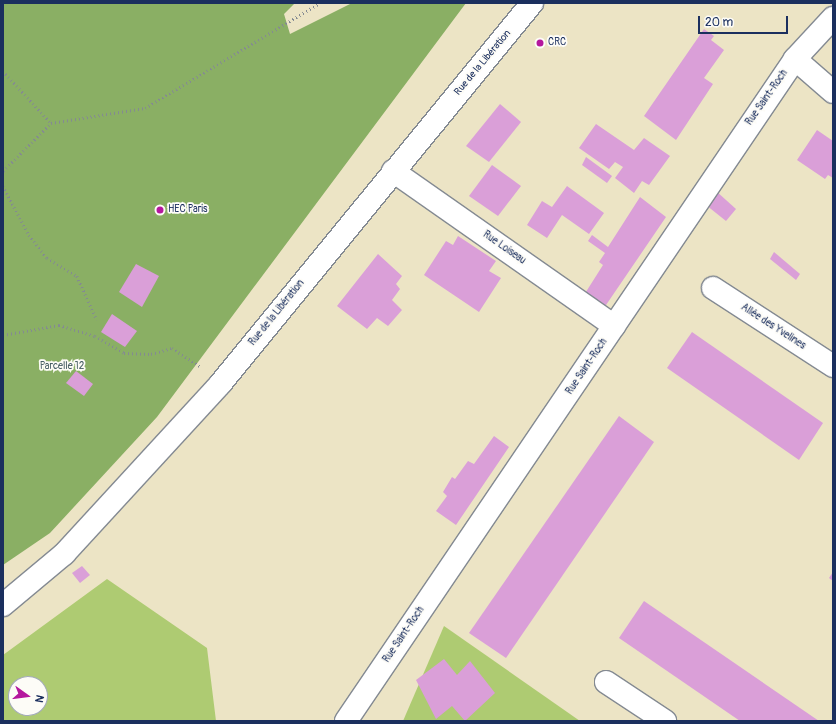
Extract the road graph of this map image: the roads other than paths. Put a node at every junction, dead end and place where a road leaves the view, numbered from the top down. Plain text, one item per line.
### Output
1 (532, 3) edge
2 (833, 18) edge
3 (795, 59) junction
4 (833, 92) edge
5 (393, 171) junction
6 (713, 288) dead end
7 (614, 326) junction
8 (833, 366) edge
9 (3, 605) edge
10 (606, 682) dead end
11 (346, 721) edge
12 (665, 721) edge

1 - 5 street, Rue de la Libération
2 - 3 street, Rue Saint-Roch
3 - 4 street
3 - 7 street, Rue Saint-Roch
5 - 7 street, Rue Loiseau
5 - 9 street, Rue de la Libération
6 - 8 street, Allée des Yvelines
7 - 11 street, Rue Saint-Roch
10 - 12 street

